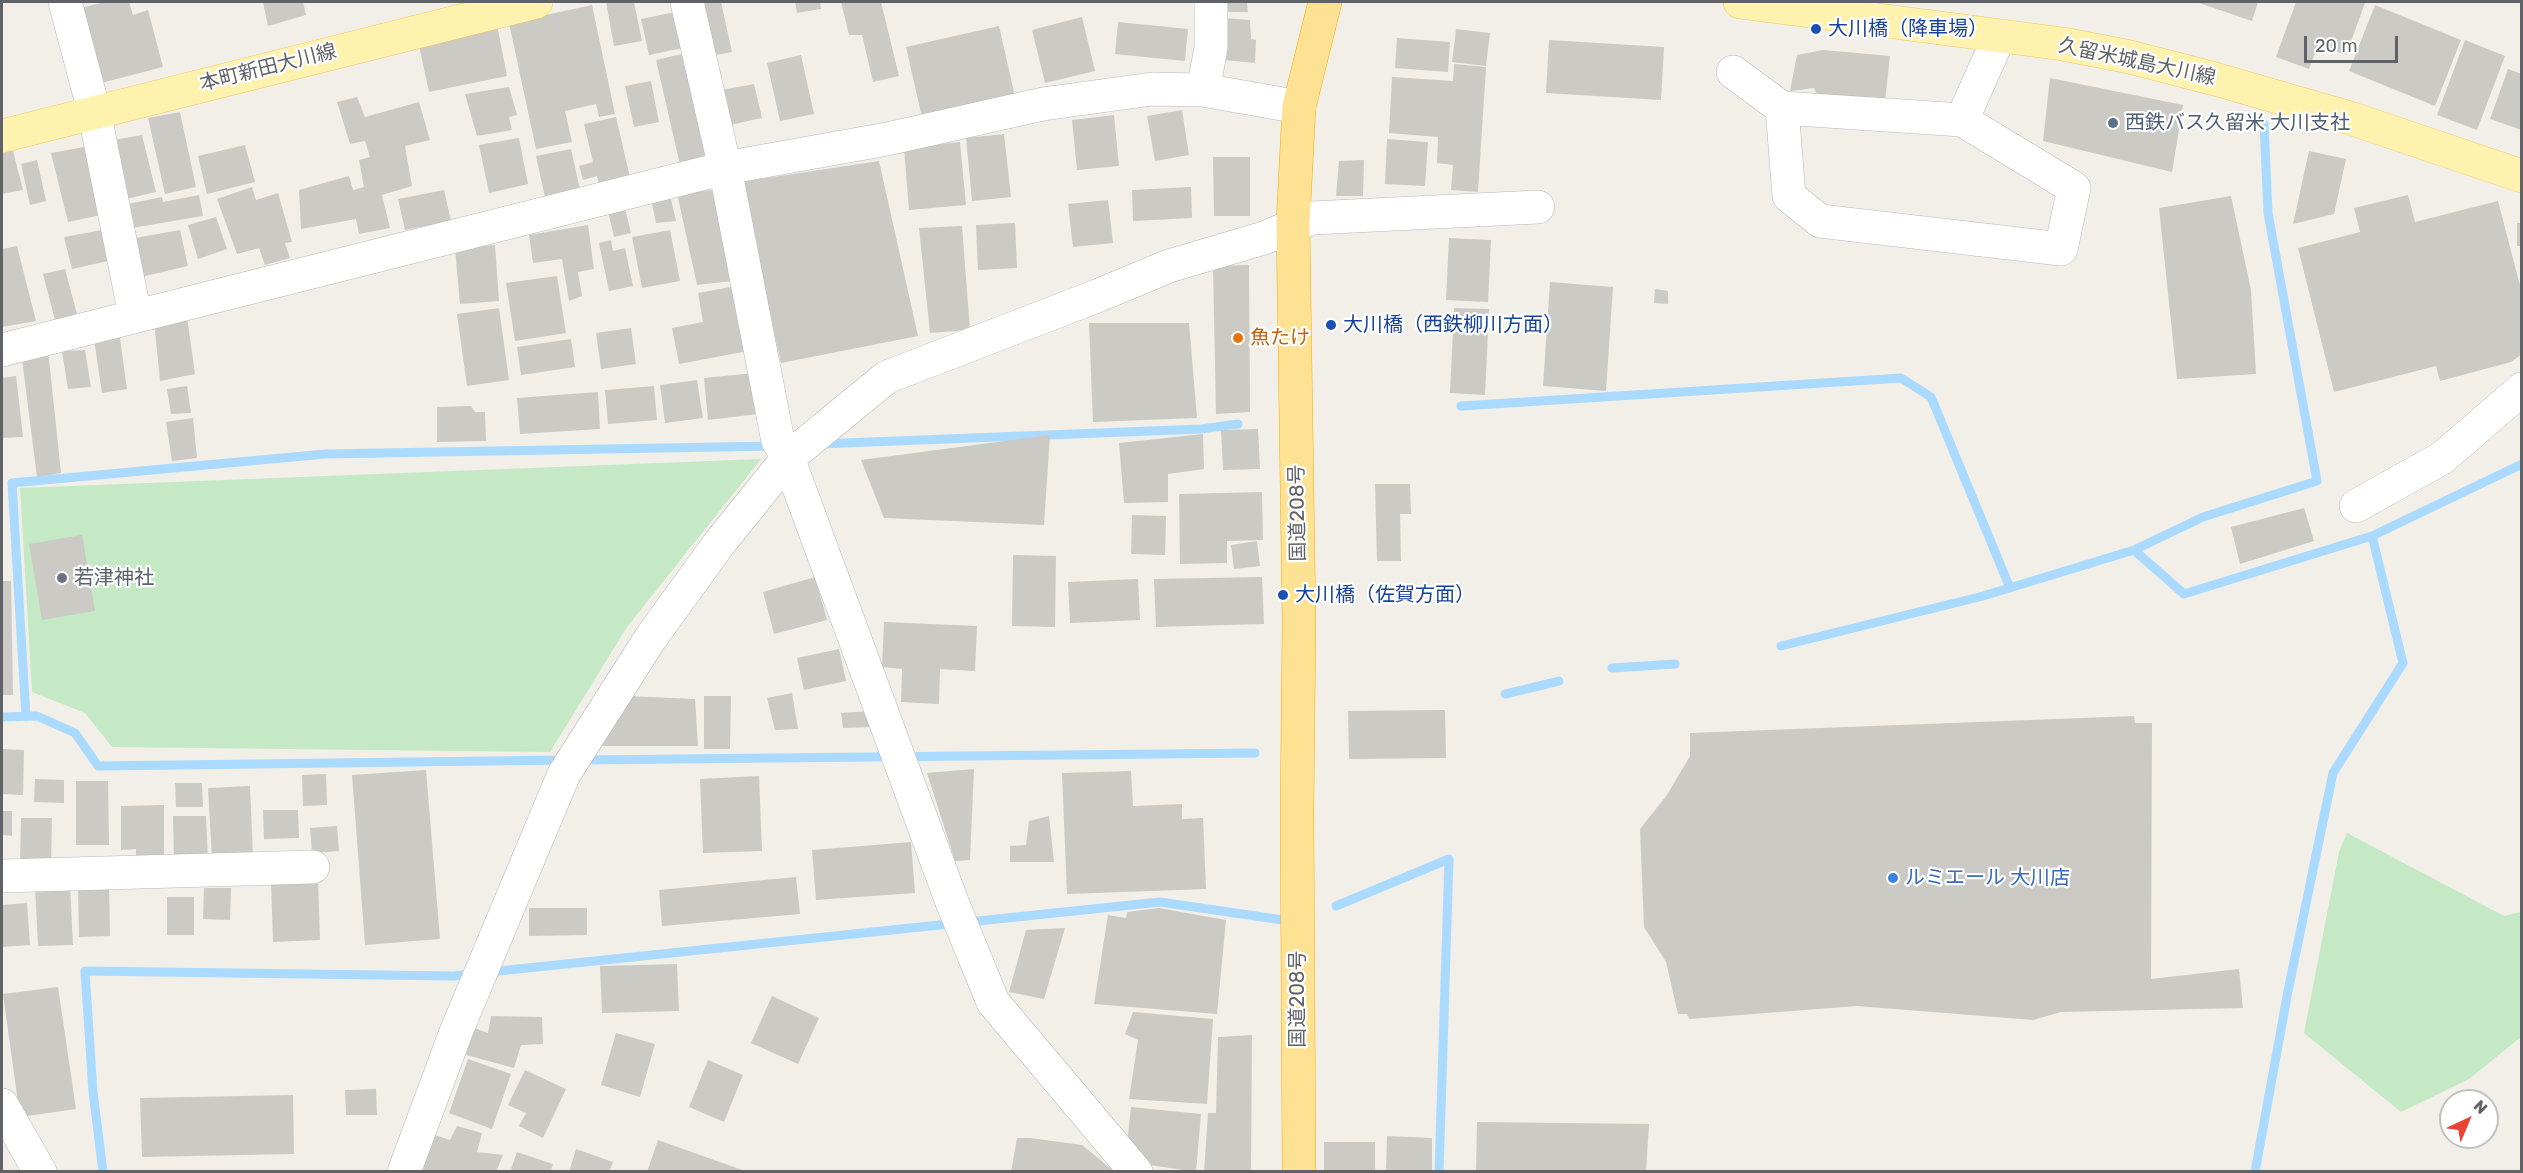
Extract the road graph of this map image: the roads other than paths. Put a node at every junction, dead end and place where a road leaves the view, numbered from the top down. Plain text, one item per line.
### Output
1 (65, 2) edge
2 (536, 2) edge
3 (687, 2) edge
4 (1211, 2) edge
5 (1325, 2) edge
6 (1740, 2) edge
7 (1782, 4) edge
8 (1999, 37) junction
9 (1733, 72) dead end
10 (1203, 90) junction
11 (1299, 107) junction
12 (1782, 108) junction
13 (94, 111) junction
14 (1962, 120) junction
15 (2, 136) edge
16 (725, 168) junction
17 (2522, 176) edge
18 (1538, 207) dead end
19 (1293, 227) junction
20 (135, 315) junction
21 (2, 350) edge
22 (2522, 389) edge
23 (788, 458) junction
24 (2356, 506) dead end
25 (313, 867) dead end
26 (2, 876) edge
27 (2, 1105) edge
28 (40, 1172) edge
29 (404, 1172) edge
30 (1136, 1172) edge
31 (1299, 1172) edge

1 - 13 street
2 - 13 main road, 本町新田大川線
3 - 16 street
4 - 10 street
5 - 11 highway, 国道208号
6 - 7 main road, 久留米城島大川線
7 - 8 main road, 久留米城島大川線
8 - 14 street
8 - 17 main road, 久留米城島大川線
9 - 12 street
10 - 11 street
10 - 16 street
11 - 19 highway, 国道208号
12 - 14 street
12 - 14 street
13 - 15 main road, 本町新田大川線
13 - 20 street
16 - 20 street
16 - 23 street
18 - 19 street
19 - 23 street
19 - 31 highway, 国道208号
20 - 21 street
22 - 24 street
23 - 29 street
23 - 30 street
25 - 26 street
27 - 28 street

